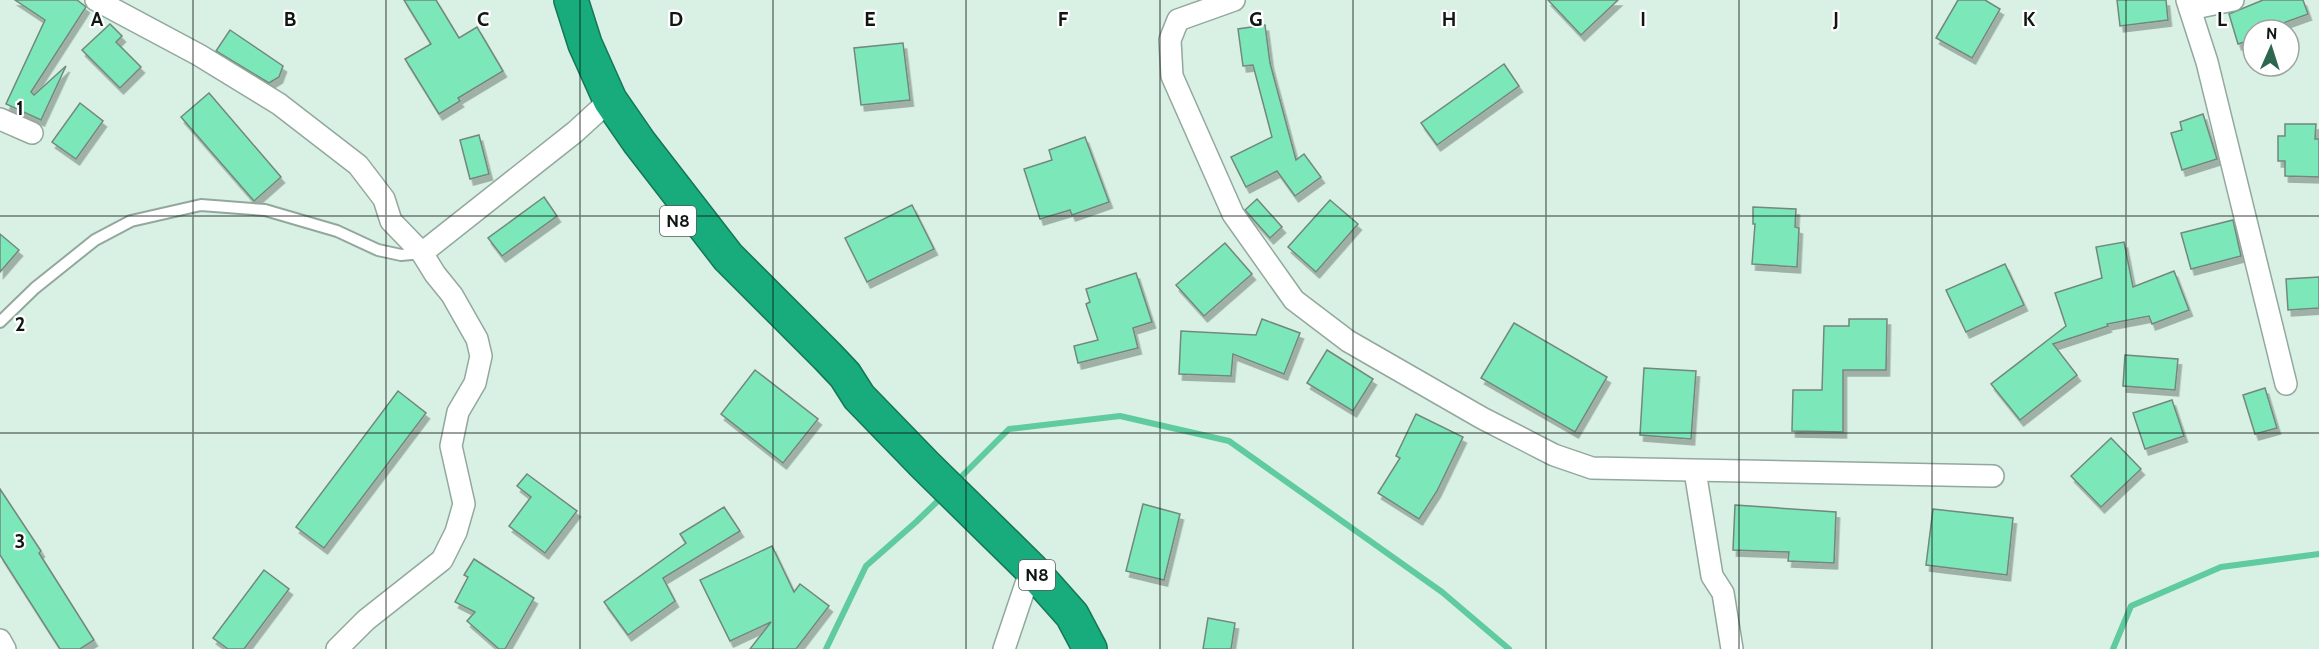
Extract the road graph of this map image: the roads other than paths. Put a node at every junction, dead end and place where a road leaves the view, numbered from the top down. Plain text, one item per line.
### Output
1 (96, 0) edge
2 (553, 0) edge
3 (571, 0) edge
4 (1234, 0) edge
5 (2233, 0) edge
6 (2188, 5) edge
7 (604, 107) junction
8 (0, 119) edge
9 (32, 133) dead end
10 (422, 254) junction
11 (0, 322) edge
12 (2286, 384) dead end
13 (1695, 471) junction
14 (1994, 476) dead end
15 (1031, 569) junction
16 (0, 640) edge
17 (5, 649) edge
18 (337, 649) edge
19 (1004, 649) edge
20 (1090, 649) edge
21 (1732, 649) edge

1 - 10 street
2 - 7 highway, N8
3 - 7 highway, N8
4 - 13 street
5 - 6 street
6 - 12 street
7 - 10 street
7 - 15 highway, N8
8 - 9 street
10 - 11 lane
10 - 18 street
13 - 14 street
13 - 21 street
15 - 19 street
15 - 20 highway, N8
16 - 17 street

